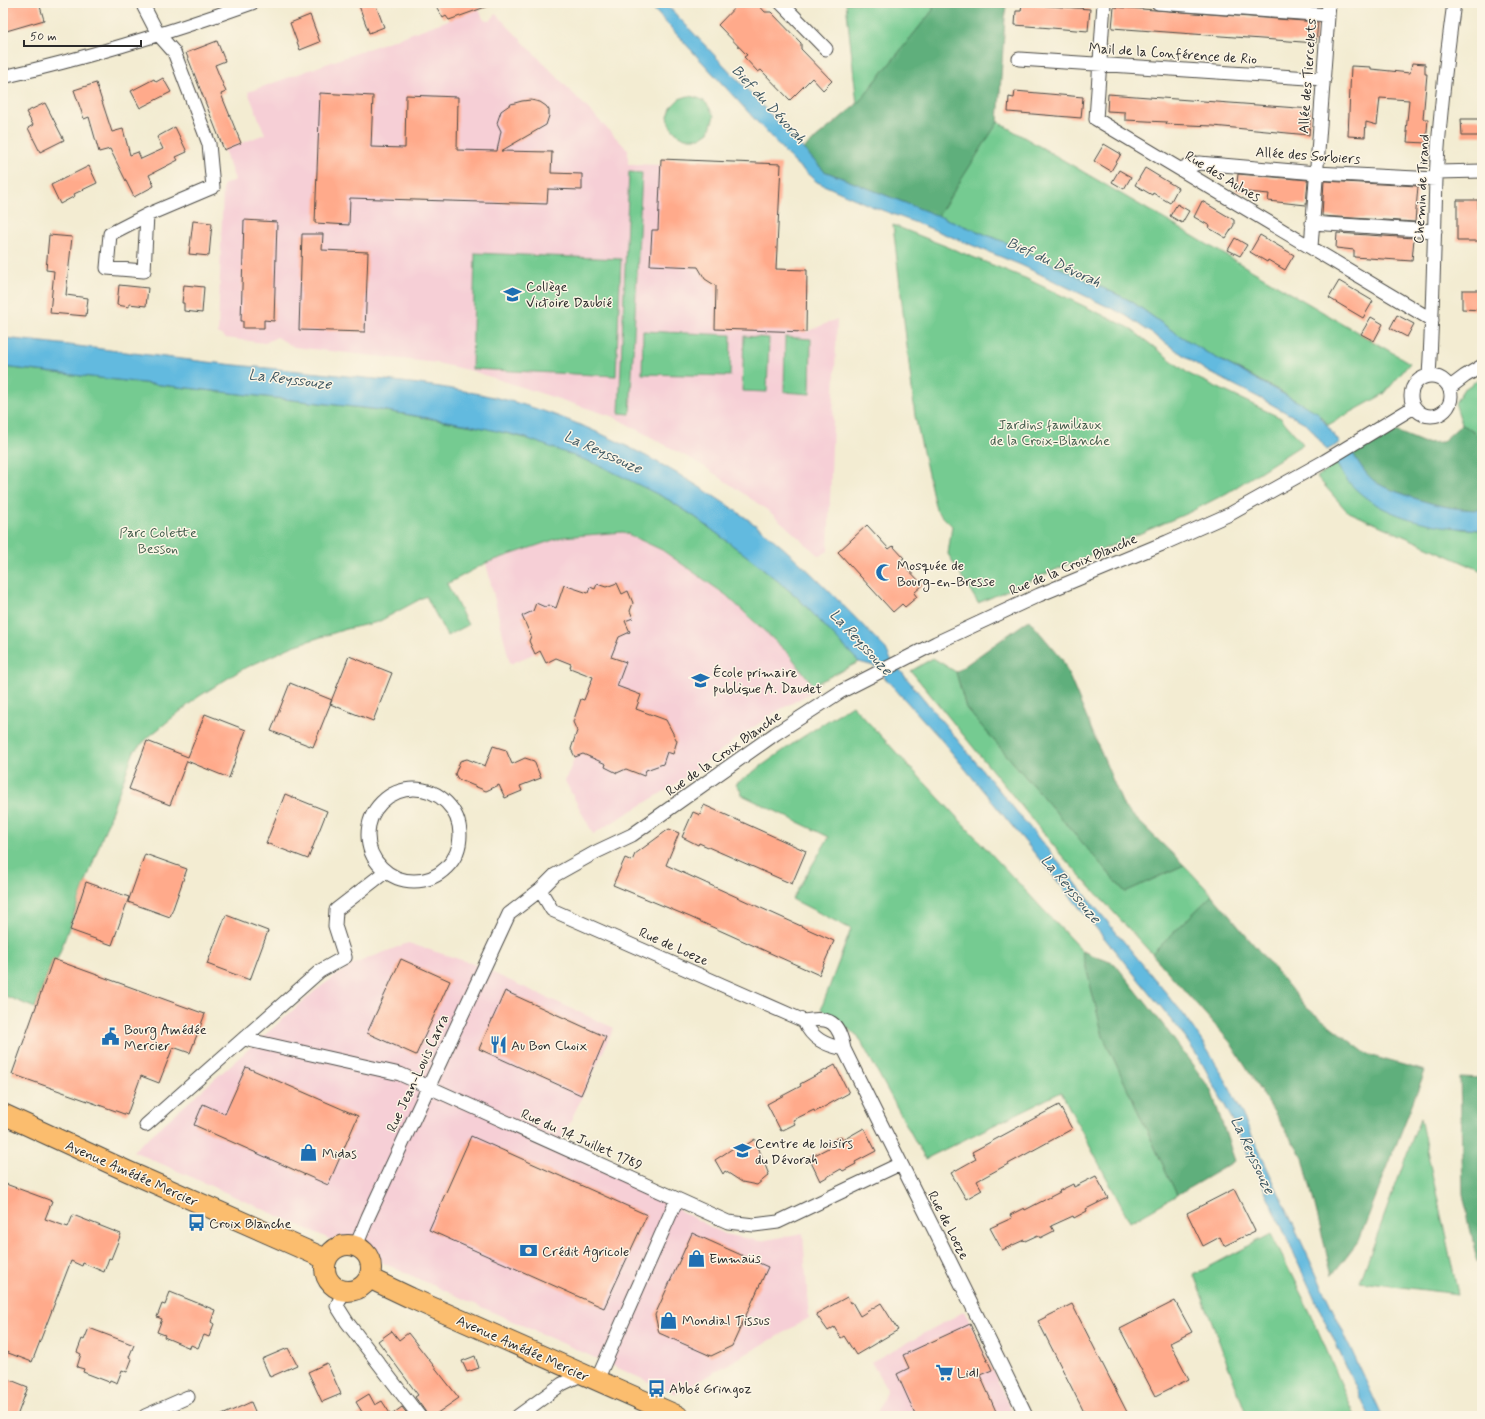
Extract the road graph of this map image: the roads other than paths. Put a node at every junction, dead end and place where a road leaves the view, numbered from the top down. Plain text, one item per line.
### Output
1 (145, 3) edge
2 (252, 3) edge
3 (781, 3) edge
4 (1104, 3) edge
5 (1158, 3) edge
6 (1454, 3) edge
7 (1328, 9) edge
8 (158, 34) junction
9 (826, 49) dead end
10 (1019, 59) dead end
11 (1100, 65) junction
12 (3, 77) edge
13 (1324, 79) junction
14 (1180, 169) junction
15 (1482, 171) edge
16 (1316, 173) junction
17 (1436, 176) junction
18 (147, 216) junction
19 (1312, 222) junction
20 (1435, 231) junction
21 (1311, 247) junction
22 (1432, 320) junction
23 (1482, 366) edge
24 (1429, 376) junction
25 (1449, 388) junction
26 (1414, 407) junction
27 (385, 872) junction
28 (540, 890) junction
29 (509, 914) joint
30 (804, 1021) junction
31 (244, 1039) junction
32 (844, 1049) junction
33 (429, 1087) junction
34 (3, 1114) edge
35 (146, 1125) dead end
36 (900, 1164) junction
37 (677, 1199) junction
38 (356, 1246) junction
39 (326, 1259) junction
40 (369, 1278) junction
41 (344, 1290) junction
42 (590, 1377) junction
43 (188, 1397) dead end
44 (145, 1416) edge
45 (419, 1416) edge
46 (518, 1416) edge
47 (678, 1416) edge
48 (1026, 1416) edge

1 - 8 street
2 - 8 street
3 - 9 street
4 - 11 street, Rue des Aulnes
5 - 7 street
6 - 17 street, Chemin de Tirand
7 - 13 street, Allée des Tiercelets
8 - 12 street
8 - 18 street
10 - 11 street, Mail de la Conférence de Rio
11 - 13 street, Mail de la Conférence de Rio
11 - 14 street, Rue des Aulnes
13 - 16 street, Allée des Tiercelets
14 - 16 street, Allée des Sorbiers
14 - 21 street, Rue des Aulnes
15 - 17 street, Allée des Sorbiers
16 - 17 street, Allée des Sorbiers
16 - 19 street, Allée des Tiercelets
17 - 20 street, Chemin de Tirand
18 - 18 street
19 - 20 street
19 - 21 street, Allée des Tiercelets
20 - 22 street, Chemin de Tirand
21 - 22 street, Rue des Aulnes
22 - 24 street, Chemin de Tirand
23 - 25 street
24 - 25 street
24 - 26 street
25 - 26 street
26 - 28 street, Rue de la Croix Blanche
27 - 27 street
27 - 31 street
28 - 29 street, Rue de la Croix Blanche
28 - 30 street, Rue de Loeze
29 - 33 street, Rue Jean-Louis Carra
30 - 32 street
30 - 32 street, Rue de Loeze
31 - 33 street, Rue du 14 Juillet 1789
31 - 35 street
32 - 36 street, Rue de Loeze
33 - 37 street, Rue du 14 Juillet 1789
33 - 38 street, Rue Jean-Louis Carra
34 - 39 main road, Avenue Amédée Mercier
36 - 37 street, Rue du 14 Juillet 1789
36 - 48 street, Rue de Loeze
37 - 42 street
38 - 39 main road
38 - 40 main road
39 - 41 main road
40 - 41 main road
40 - 42 main road, Avenue Amédée Mercier
41 - 45 street
42 - 46 street
42 - 47 main road, Avenue Amédée Mercier
43 - 44 street

